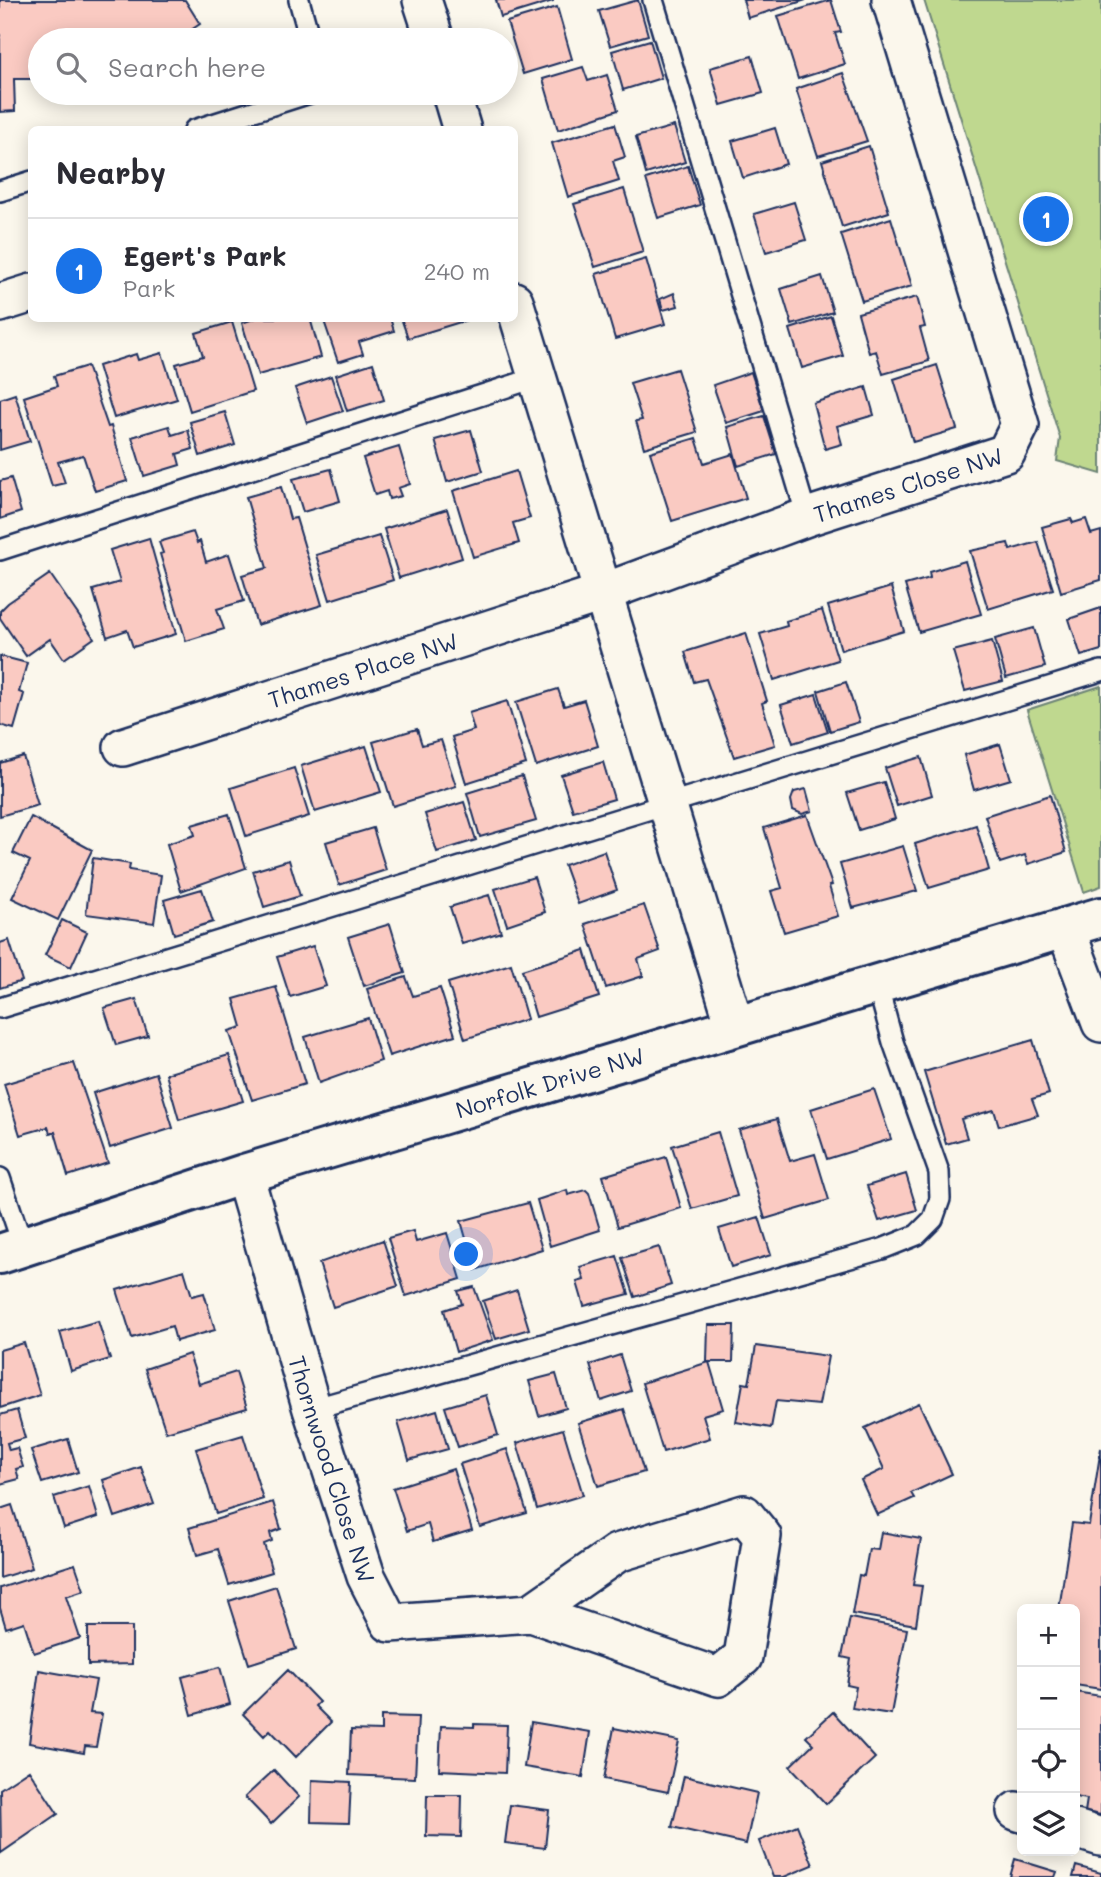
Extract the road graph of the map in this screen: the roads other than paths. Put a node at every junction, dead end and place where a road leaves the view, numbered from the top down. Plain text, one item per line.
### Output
1 (299, 0) edge
2 (422, 0) edge
3 (653, 0) edge
4 (891, 0) edge
5 (307, 28) edge
6 (431, 28) edge
7 (272, 105) edge
8 (455, 105) edge
9 (207, 126) edge
10 (461, 126) edge
11 (28, 182) edge
12 (0, 191) edge
13 (28, 294) edge
14 (0, 303) edge
15 (518, 314) edge
16 (538, 377) junction
17 (807, 517) junction
18 (0, 550) edge
19 (602, 593) junction
20 (1101, 671) edge
21 (123, 747) dead end
22 (668, 806) junction
23 (1083, 922) edge
24 (877, 984) junction
25 (0, 1008) edge
26 (1101, 1023) edge
27 (735, 1026) junction
28 (244, 1174) junction
29 (0, 1178) edge
30 (11, 1250) edge
31 (312, 1409) junction
32 (531, 1613) junction
33 (1080, 1831) edge
34 (1101, 1838) edge

1 - 5 lane
2 - 6 street
3 - 17 lane
4 - 17 street, Thames Close NW
7 - 9 lane
8 - 10 street
11 - 12 lane
13 - 14 street
15 - 16 street
16 - 18 lane
16 - 19 street
17 - 19 street, Thames Close NW
19 - 21 street, Thames Place NW
19 - 22 street
20 - 22 lane
22 - 25 lane
22 - 27 street
23 - 24 street, Norfolk Drive NW
23 - 26 street
24 - 27 street, Norfolk Drive NW
24 - 31 lane
27 - 28 street, Norfolk Drive NW
28 - 30 street, Norfolk Drive NW
28 - 31 street, Thornwood Close NW
29 - 30 lane
31 - 32 street, Thornwood Close NW
32 - 32 street, Thornwood Close NW
33 - 34 street

